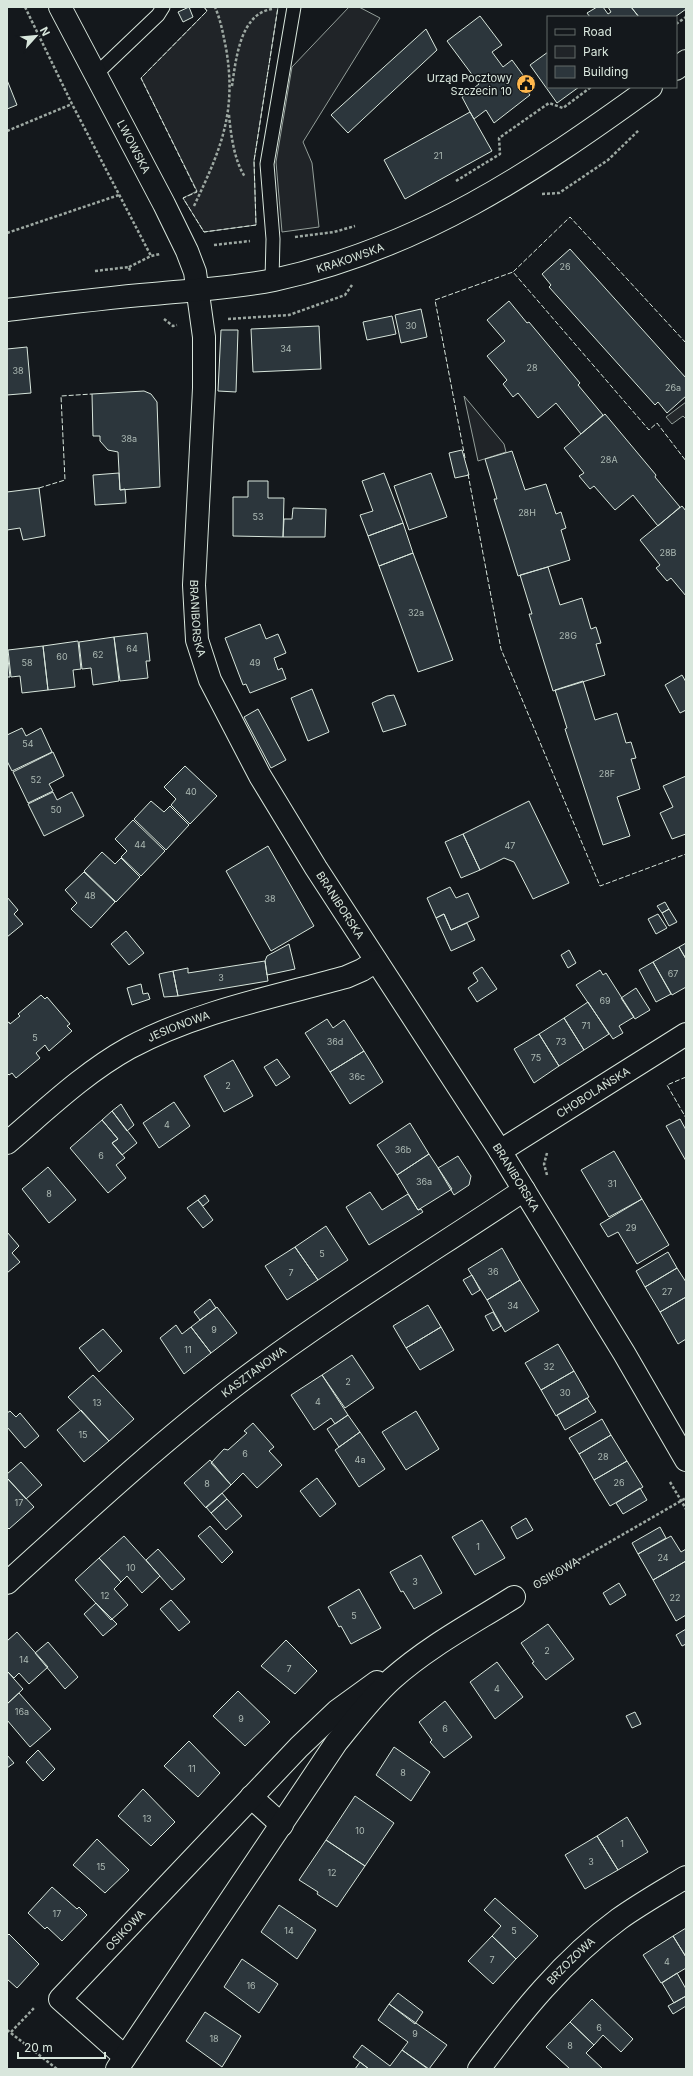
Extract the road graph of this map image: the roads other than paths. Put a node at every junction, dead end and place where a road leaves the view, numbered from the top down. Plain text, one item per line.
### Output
1 (60, 7) edge
2 (163, 7) edge
3 (294, 7) edge
4 (686, 61) edge
5 (677, 68) edge
6 (95, 75) junction
7 (650, 88) edge
8 (272, 280) junction
9 (198, 290) junction
10 (7, 310) edge
11 (376, 961) junction
12 (686, 1034) edge
13 (7, 1143) edge
14 (500, 1152) junction
15 (524, 1190) junction
16 (686, 1460) edge
17 (7, 1583) edge
18 (514, 1597) road end
19 (428, 1650) junction
20 (251, 1798) junction
21 (282, 1825) junction
22 (686, 1878) edge
23 (121, 2063) edge
24 (479, 2069) edge

1 - 6 street, LWOWSKA
2 - 6 lane
3 - 8 lane
4 - 5 street
6 - 9 street, LWOWSKA
7 - 8 street, KRAKOWSKA
8 - 9 street, KRAKOWSKA
9 - 10 street, KRAKOWSKA
9 - 11 street, BRANIBORSKA
11 - 13 street, JESIONOWA
11 - 14 street, BRANIBORSKA
12 - 14 street, CHOBOLAŃSKA
14 - 15 street, BRANIBORSKA
15 - 16 street, BRANIBORSKA
15 - 17 street, KASZTANOWA
18 - 19 street, OSIKOWA
19 - 20 street, OSIKOWA
19 - 21 street, OSIKOWA
20 - 21 street
20 - 23 street, OSIKOWA
21 - 23 street, OSIKOWA
22 - 24 street, BRZOZOWA

